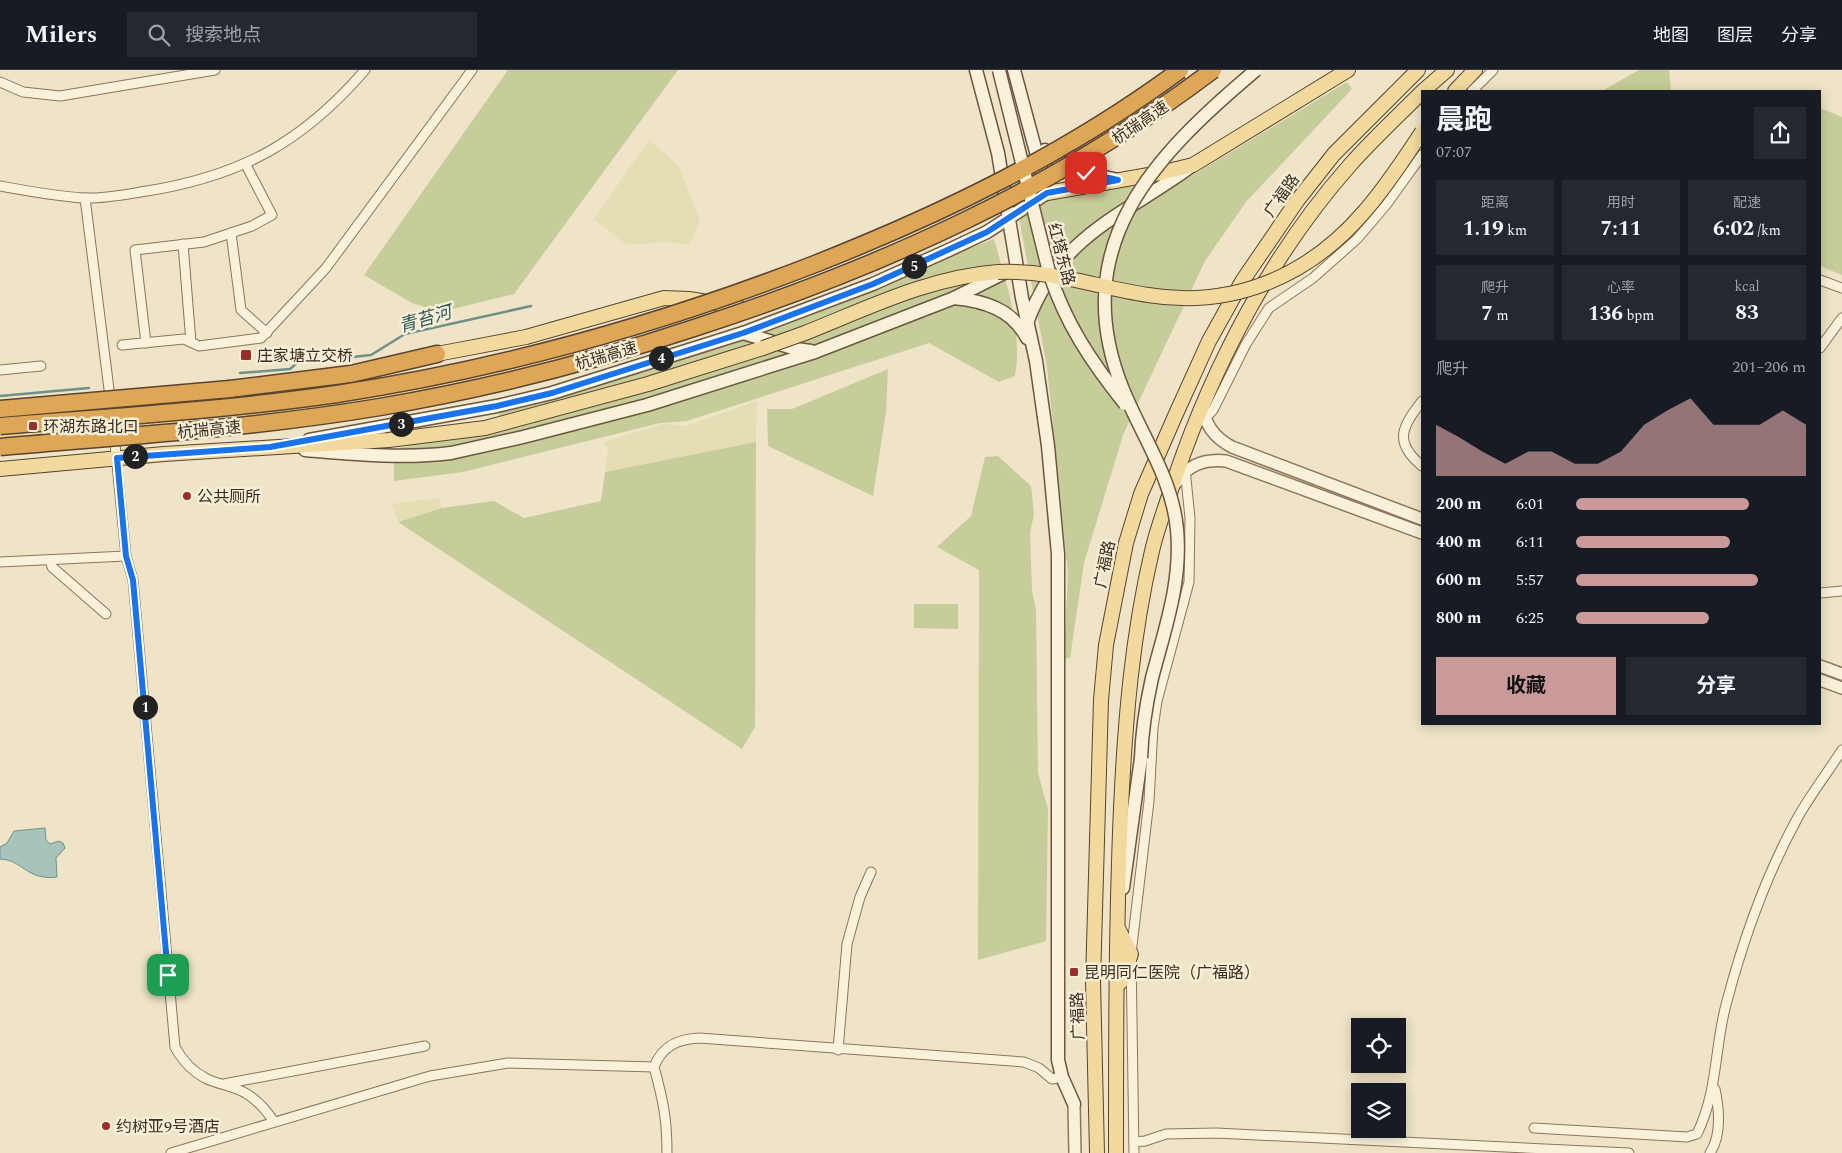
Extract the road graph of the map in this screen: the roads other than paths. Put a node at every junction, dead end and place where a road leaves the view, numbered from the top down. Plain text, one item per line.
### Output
1 (215, 70) edge
2 (365, 70) edge
3 (472, 70) edge
4 (976, 70) edge
5 (999, 70) edge
6 (1014, 70) edge
7 (1180, 70) edge
8 (1213, 70) edge
9 (1256, 70) edge
10 (1348, 70) edge
11 (1418, 70) edge
12 (1447, 70) edge
13 (1475, 70) edge
14 (1492, 70) edge
15 (0, 82) edge
16 (1425, 90) edge
17 (1456, 90) edge
18 (1473, 90) edge
19 (1421, 94) edge
20 (1028, 127) junction
21 (1421, 133) edge
22 (1421, 156) edge
23 (246, 165) junction
24 (1193, 165) junction
25 (1118, 180) junction
26 (0, 186) edge
27 (1047, 193) junction
28 (85, 198) junction
29 (1005, 200) junction
30 (1008, 218) junction
31 (231, 233) junction
32 (183, 244) junction
33 (1017, 267) junction
34 (1821, 280) edge
35 (1842, 288) edge
36 (954, 298) junction
37 (738, 307) junction
38 (1842, 318) edge
39 (1027, 323) junction
40 (267, 333) junction
41 (743, 333) junction
42 (191, 342) junction
43 (146, 343) junction
44 (122, 345) dead end
45 (1821, 347) edge
46 (1033, 351) junction
47 (815, 352) junction
48 (437, 354) joint
49 (41, 366) dead end
50 (0, 370) edge
51 (1421, 402) edge
52 (0, 409) edge
53 (1204, 412) junction
54 (0, 426) edge
55 (114, 427) junction
56 (1141, 427) junction
57 (0, 438) edge
58 (1189, 438) junction
59 (0, 446) edge
60 (270, 447) junction
61 (117, 458) junction
62 (1421, 465) edge
63 (0, 469) edge
64 (1184, 472) junction
65 (1344, 489) junction
66 (1170, 493) junction
67 (1339, 503) junction
68 (1421, 519) edge
69 (1421, 533) edge
70 (126, 556) junction
71 (50, 560) junction
72 (0, 562) edge
73 (1842, 591) edge
74 (1821, 593) edge
75 (106, 614) dead end
76 (1821, 666) edge
77 (1842, 674) edge
78 (1821, 680) edge
79 (1842, 688) edge
80 (1842, 750) edge
81 (871, 872) dead end
82 (1118, 928) junction
83 (1131, 954) junction
84 (1116, 994) junction
85 (425, 1046) dead end
86 (838, 1050) junction
87 (654, 1067) junction
88 (1062, 1077) junction
89 (224, 1084) junction
90 (1714, 1086) junction
91 (1074, 1104) joint
92 (274, 1122) junction
93 (1534, 1128) dead end
94 (1134, 1142) junction
95 (171, 1153) edge
96 (667, 1153) edge
97 (1075, 1153) edge
98 (1097, 1153) edge
99 (1116, 1153) edge
100 (1134, 1153) edge
101 (1629, 1153) edge
102 (1710, 1153) edge

1 - 15 street
2 - 23 street
3 - 40 street
4 - 29 main road
5 - 56 main road, 红塔东路, bridge
6 - 20 main road
7 - 54 highway, 杭瑞高速, bridge
8 - 59 highway, 杭瑞高速, bridge
9 - 56 main road, bridge
10 - 24 main road
11 - 98 main road, 广福路
12 - 16 main road
13 - 17 main road
14 - 18 street
19 - 53 main road
20 - 25 main road
20 - 27 main road
21 - 60 main road, bridge
22 - 53 street
23 - 28 street
23 - 31 street
24 - 25 main road
24 - 39 main road
25 - 27 main road
26 - 28 street
27 - 29 main road
27 - 30 main road
28 - 55 street
29 - 30 main road
29 - 37 main road
30 - 33 main road
30 - 41 main road
31 - 32 street
31 - 40 street
32 - 42 street
32 - 43 street
33 - 36 main road
33 - 39 main road
34 - 35 street
36 - 46 main road
36 - 47 main road
37 - 48 main road
37 - 55 main road
38 - 45 street
39 - 46 main road
40 - 42 street
41 - 47 main road
41 - 60 main road
42 - 43 street
43 - 44 street
46 - 88 main road
47 - 60 main road
48 - 52 highway, bridge
49 - 50 street
51 - 62 street
53 - 58 main road
53 - 65 street
55 - 57 main road
55 - 61 street
56 - 82 main road, bridge
58 - 64 street
58 - 66 main road
60 - 61 main road
61 - 63 main road
61 - 70 street
64 - 66 street
64 - 67 street
64 - 83 street
65 - 67 street
65 - 68 street
66 - 82 main road
67 - 69 street
70 - 71 street
70 - 89 street
71 - 72 street
71 - 75 street
73 - 74 street
76 - 77 street
78 - 79 street
80 - 90 street
81 - 86 street
82 - 83 main road
82 - 84 main road
83 - 84 main road
83 - 94 street
84 - 99 main road
85 - 89 street
86 - 87 street
86 - 88 street
87 - 92 street
87 - 96 street
88 - 91 main road
89 - 92 street
90 - 93 street
90 - 102 street
91 - 97 street
92 - 95 street
94 - 100 street
94 - 101 street

